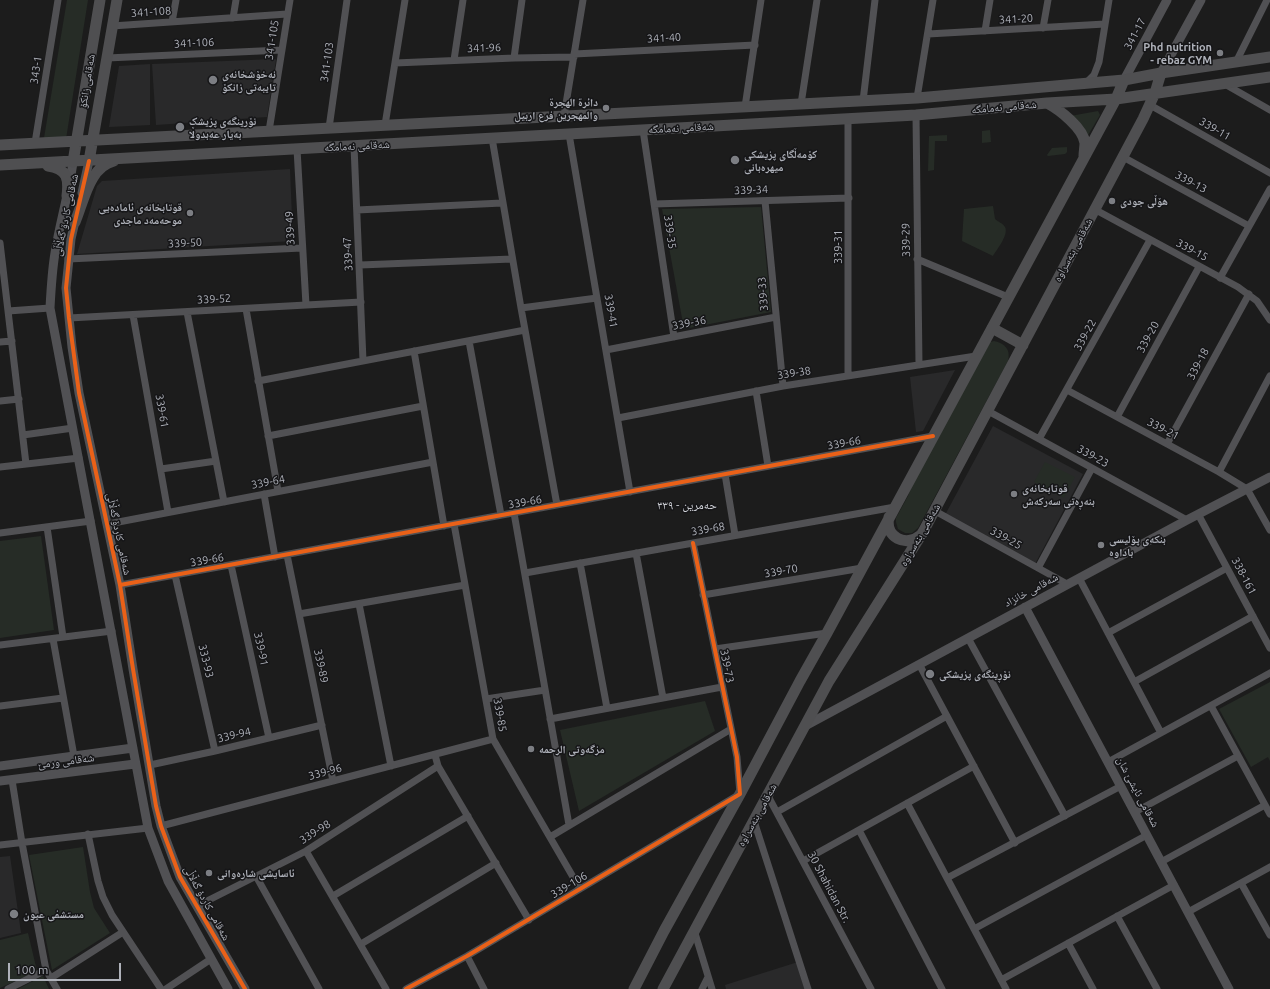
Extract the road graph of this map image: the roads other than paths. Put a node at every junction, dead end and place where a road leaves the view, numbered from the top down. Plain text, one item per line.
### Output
1 (58, 0) edge
2 (100, 0) edge
3 (116, 0) edge
4 (176, 0) edge
5 (236, 0) edge
6 (290, 0) edge
7 (347, 0) edge
8 (405, 0) edge
9 (463, 0) edge
10 (522, 0) edge
11 (583, 0) edge
12 (762, 0) edge
13 (817, 0) edge
14 (875, 0) edge
15 (933, 0) edge
16 (990, 0) edge
17 (1048, 0) edge
18 (1108, 0) edge
19 (1167, 0) edge
20 (1201, 0) edge
21 (1267, 0) edge
22 (288, 14) junction
23 (233, 18) junction
24 (172, 22) junction
25 (1104, 24) junction
26 (112, 26) junction
27 (1043, 28) junction
28 (985, 31) junction
29 (928, 34) junction
30 (755, 45) junction
31 (282, 50) junction
32 (574, 56) junction
33 (107, 58) junction
34 (514, 58) junction
35 (1270, 58) edge
36 (454, 60) junction
37 (1236, 62) junction
38 (395, 63) junction
39 (1161, 73) junction
40 (1270, 76) edge
41 (1124, 80) junction
42 (1087, 82) junction
43 (1223, 83) junction
44 (87, 86) junction
45 (1155, 92) junction
46 (917, 98) junction
47 (1116, 98) junction
48 (863, 101) junction
49 (1047, 103) junction
50 (801, 104) junction
51 (1150, 105) junction
52 (99, 106) junction
53 (745, 107) junction
54 (1270, 110) edge
55 (614, 113) junction
56 (916, 115) junction
57 (564, 116) junction
58 (848, 119) junction
59 (438, 122) junction
60 (385, 125) junction
61 (329, 128) junction
62 (643, 130) junction
63 (268, 131) junction
64 (615, 132) junction
65 (570, 134) junction
66 (180, 136) junction
67 (492, 138) junction
68 (93, 140) junction
69 (77, 141) junction
70 (440, 141) junction
71 (39, 143) junction
72 (0, 145) edge
73 (354, 146) junction
74 (296, 149) junction
75 (1122, 157) junction
76 (132, 158) junction
77 (1084, 158) junction
78 (89, 161) junction
79 (73, 162) junction
80 (30, 164) junction
81 (0, 165) edge
82 (1270, 173) edge
83 (1270, 189) edge
84 (67, 196) junction
85 (849, 198) junction
86 (765, 201) junction
87 (502, 203) junction
88 (654, 204) junction
89 (1094, 209) junction
90 (357, 210) junction
91 (75, 222) junction
92 (1249, 226) junction
93 (1150, 240) junction
94 (0, 243) edge
95 (302, 248) junction
96 (68, 259) junction
97 (512, 259) junction
98 (917, 259) junction
99 (1, 265) edge
100 (360, 266) junction
101 (1199, 267) junction
102 (1220, 278) junction
103 (1249, 294) junction
104 (1008, 297) junction
105 (597, 298) junction
106 (361, 302) junction
107 (306, 305) junction
108 (50, 308) junction
109 (246, 308) junction
110 (521, 308) junction
111 (8, 311) junction
112 (187, 312) junction
113 (133, 315) junction
114 (776, 317) junction
115 (69, 318) junction
116 (1270, 320) edge
117 (992, 328) junction
118 (525, 330) junction
119 (674, 337) junction
120 (12, 341) junction
121 (469, 341) junction
122 (0, 342) edge
123 (1023, 345) junction
124 (606, 350) junction
125 (414, 351) junction
126 (976, 356) junction
127 (363, 361) junction
128 (918, 365) junction
129 (848, 376) junction
130 (1270, 376) edge
131 (258, 381) junction
132 (783, 386) junction
133 (1067, 390) junction
134 (756, 391) junction
135 (19, 399) junction
136 (0, 401) edge
137 (424, 406) junction
138 (988, 411) junction
139 (1117, 417) junction
140 (618, 418) junction
141 (73, 428) junction
142 (23, 435) junction
143 (268, 436) junction
144 (933, 436) junction
145 (1040, 439) junction
146 (1167, 444) junction
147 (79, 458) junction
148 (216, 460) junction
149 (433, 462) junction
150 (26, 464) junction
151 (768, 466) junction
152 (0, 468) edge
153 (1092, 468) junction
154 (161, 469) junction
155 (1219, 472) junction
156 (724, 474) junction
157 (1270, 477) edge
158 (1247, 489) junction
159 (278, 491) junction
160 (630, 492) junction
161 (264, 494) junction
162 (224, 502) junction
163 (557, 505) junction
164 (892, 511) junction
165 (935, 511) junction
166 (168, 512) junction
167 (514, 513) junction
168 (1198, 514) junction
169 (501, 515) junction
170 (1187, 520) junction
171 (91, 521) junction
172 (108, 524) junction
173 (454, 524) junction
174 (444, 526) junction
175 (48, 527) junction
176 (1270, 530) edge
177 (924, 531) junction
178 (0, 533) edge
179 (735, 536) junction
180 (693, 543) junction
181 (636, 553) junction
182 (287, 555) junction
183 (276, 557) junction
184 (580, 563) junction
185 (231, 565) junction
186 (862, 568) junction
187 (1038, 568) junction
188 (1227, 568) junction
189 (525, 573) junction
190 (175, 575) junction
191 (1079, 578) junction
192 (1067, 584) junction
193 (120, 585) junction
194 (465, 586) junction
195 (704, 595) junction
196 (359, 604) junction
197 (1025, 607) junction
198 (299, 614) junction
199 (1253, 616) junction
200 (112, 631) junction
201 (827, 633) junction
202 (1108, 633) junction
203 (64, 637) junction
204 (968, 638) junction
205 (53, 639) junction
206 (0, 645) edge
207 (1270, 648) edge
208 (714, 649) junction
209 (919, 664) junction
210 (133, 669) junction
211 (120, 671) junction
212 (1270, 673) edge
213 (1134, 682) junction
214 (722, 687) junction
215 (545, 690) junction
216 (63, 698) junction
217 (663, 698) junction
218 (486, 699) junction
219 (0, 706) edge
220 (1211, 706) junction
221 (607, 708) junction
222 (947, 716) junction
223 (550, 719) junction
224 (322, 725) junction
225 (805, 726) junction
226 (731, 730) junction
227 (1161, 732) junction
228 (269, 738) junction
229 (493, 739) junction
230 (133, 748) junction
231 (215, 751) junction
232 (435, 755) junction
233 (74, 756) junction
234 (1238, 756) junction
235 (1108, 762) junction
236 (135, 764) junction
237 (150, 765) junction
238 (0, 766) edge
239 (391, 766) junction
240 (438, 766) junction
241 (974, 766) junction
242 (12, 780) junction
243 (333, 781) junction
244 (0, 782) edge
245 (1121, 786) junction
246 (740, 794) junction
247 (768, 796) junction
248 (907, 803) junction
249 (1265, 805) junction
250 (777, 812) junction
251 (1135, 812) junction
252 (1270, 814) edge
253 (468, 816) junction
254 (1065, 816) junction
255 (754, 821) junction
256 (569, 825) junction
257 (161, 826) junction
258 (148, 828) junction
259 (859, 830) junction
260 (88, 834) junction
261 (1147, 835) junction
262 (550, 837) junction
263 (22, 843) junction
264 (1015, 843) junction
265 (0, 846) edge
266 (306, 851) junction
267 (803, 861) junction
268 (1161, 862) junction
269 (496, 863) junction
270 (1270, 867) edge
271 (256, 876) junction
272 (947, 878) junction
273 (1241, 883) junction
274 (1174, 885) junction
275 (580, 889) junction
276 (333, 896) junction
277 (198, 906) junction
278 (1188, 912) junction
279 (1117, 916) junction
280 (529, 920) junction
281 (974, 929) junction
282 (694, 930) junction
283 (123, 932) junction
284 (1269, 932) edge
285 (1068, 943) junction
286 (361, 944) junction
287 (467, 956) junction
288 (211, 959) junction
289 (46, 970) junction
290 (708, 977) junction
291 (51, 978) junction
292 (1001, 980) junction
293 (8, 989) edge
294 (57, 989) edge
295 (161, 989) edge
296 (166, 989) edge
297 (228, 989) edge
298 (245, 989) edge
299 (319, 989) edge
300 (386, 989) edge
301 (406, 989) edge
302 (484, 989) edge
303 (634, 989) edge
304 (663, 989) edge
305 (702, 989) edge
306 (712, 989) edge
307 (808, 989) edge
308 (871, 989) edge
309 (942, 989) edge
310 (1006, 989) edge
311 (1093, 989) edge
312 (1158, 989) edge
313 (1229, 989) edge

1 - 71 street, 343-1
2 - 44 main road, شەقامی زانکۆ
3 - 26 main road, شەقامی زانکۆ
4 - 24 street
5 - 23 street
6 - 22 street, 341-105
7 - 61 street, 341-103
8 - 38 street
9 - 36 street
10 - 34 street
11 - 32 street
12 - 30 street
13 - 50 street
14 - 48 street
15 - 29 street
16 - 28 street
17 - 27 street
18 - 25 street
19 - 41 street, 341-17
20 - 39 street
21 - 37 street
22 - 23 street, 341-108
22 - 31 street, 341-105
23 - 24 street, 341-108
24 - 26 street, 341-108
25 - 27 street, 341-20
25 - 42 street
26 - 33 main road, شەقامی زانکۆ
27 - 28 street, 341-20
28 - 29 street, 341-20
29 - 46 street
30 - 32 street, 341-40
30 - 53 street
31 - 33 street, 341-106
31 - 63 street, 341-105
32 - 34 street, 341-96
32 - 57 street
33 - 52 main road, شەقامی زانکۆ
34 - 36 street, 341-96
35 - 37 main road, شەقامی نەمامگە
36 - 38 street, 341-96
37 - 39 main road, شەقامی نەمامگە
38 - 60 street
39 - 41 main road, شەقامی نەمامگە
39 - 45 main road, شەقامی بنەسراوە
40 - 43 main road, شەقامی نەمامگە
41 - 42 main road, شەقامی نەمامگە
41 - 47 main road
42 - 46 main road, شەقامی نەمامگە
43 - 45 main road, شەقامی نەمامگە
43 - 54 street
44 - 69 main road, شەقامی زانکۆ
44 - 71 main road
45 - 47 main road, شەقامی نەمامگە
45 - 51 main road, شەقامی بنەسراوە
46 - 48 main road, شەقامی نەمامگە
47 - 49 main road, شەقامی نەمامگە
47 - 77 main road
48 - 50 main road, شەقامی نەمامگە
49 - 56 main road, شەقامی نەمامگە
49 - 77 main road
50 - 53 main road, شەقامی نەمامگە
51 - 75 main road, شەقامی بنەسراوە
51 - 82 street, 339-11
52 - 66 main road
52 - 68 main road, شەقامی زانکۆ
53 - 55 main road, شەقامی نەمامگە
55 - 57 main road, شەقامی نەمامگە
55 - 64 main road
56 - 58 main road, شەقامی نەمامگە
56 - 98 street, 339-29
57 - 59 main road, شەقامی نەمامگە
58 - 62 main road, شەقامی نەمامگە
58 - 85 street, 339-31
59 - 60 main road, شەقامی نەمامگە
59 - 70 main road
60 - 61 main road, شەقامی نەمامگە
61 - 63 main road, شەقامی نەمامگە
62 - 64 main road, شەقامی نەمامگە
62 - 88 street, 339-35
63 - 66 main road, شەقامی نەمامگە
64 - 65 main road, شەقامی نەمامگە
65 - 67 main road, شەقامی نەمامگە
65 - 105 street, 339-41
66 - 68 main road, شەقامی نەمامگە
67 - 70 main road, شەقامی نەمامگە
67 - 87 street
68 - 69 main road, شەقامی نەمامگە
68 - 78 main road, شەقامی زانکۆ
69 - 71 main road, شەقامی نەمامگە
69 - 79 main road, شەقامی زانکۆ
70 - 73 main road, شەقامی نەمامگە
71 - 72 main road
73 - 74 main road, شەقامی نەمامگە
73 - 90 street, 339-47
74 - 76 main road, شەقامی نەمامگە
74 - 95 street, 339-49
75 - 89 main road, شەقامی بنەسراوە
75 - 92 street, 339-13
76 - 78 main road, شەقامی نەمامگە
76 - 91 main road
77 - 104 main road
78 - 79 main road, شەقامی نەمامگە
78 - 91 street, شەقامی کاردۆ گەڵاڵی
79 - 80 main road, شەقامی نەمامگە
79 - 84 street, شەقامی کاردۆ گەڵاڵی
80 - 81 main road
80 - 84 main road
83 - 92 street
84 - 108 street, شەقامی کاردۆ گەڵاڵی
85 - 86 street, 339-34
85 - 129 street, 339-31
86 - 88 street, 339-34
86 - 114 street, 339-33
87 - 90 street
87 - 97 street
88 - 119 street, 339-35
89 - 93 street, 339-15
89 - 123 main road, شەقامی بنەسراوە
90 - 100 street, 339-47
91 - 96 street, شەقامی کاردۆ گەڵاڵی
92 - 102 street
93 - 101 street, 339-15
93 - 133 street, 339-22
94 - 99 street
95 - 96 street, 339-50
95 - 107 street, 339-49
96 - 115 street, شەقامی کاردۆ گەڵاڵی
97 - 100 street
97 - 110 street
98 - 104 street
98 - 128 street, 339-29
99 - 111 street
100 - 106 street, 339-47
101 - 102 street, 339-15
101 - 139 street, 339-20
102 - 103 street, 339-15
103 - 116 street, 339-15
103 - 146 street, 339-18
104 - 117 main road
105 - 110 street
105 - 124 street, 339-41
106 - 107 street, 339-52
106 - 127 street, 339-47
107 - 109 street, 339-52
108 - 111 street
108 - 141 street, شەقامی کاردۆ گەڵاڵی
109 - 112 street, 339-52
109 - 131 street
110 - 118 street
111 - 120 street
112 - 113 street, 339-52
112 - 148 street
113 - 115 street, 339-52
113 - 154 street, 339-61
114 - 119 street, 339-36
114 - 132 street, 339-33
115 - 172 street, شەقامی کاردۆ گەڵاڵی
117 - 123 main road
117 - 126 main road
118 - 121 street
118 - 163 street
119 - 124 street, 339-36
120 - 122 street
120 - 135 street
121 - 125 street
121 - 169 street
123 - 138 main road, شەقامی بنەسراوە
124 - 140 street, 339-41
125 - 127 street
125 - 137 street
126 - 128 street, 339-38
126 - 144 main road
127 - 131 street
128 - 129 street, 339-38
129 - 132 street, 339-38
130 - 155 street
131 - 143 street
132 - 134 street, 339-38
133 - 139 street, 339-21
133 - 145 street, 339-22
134 - 140 street, 339-38
134 - 151 street
135 - 136 street
135 - 142 street
137 - 143 street
137 - 149 street
138 - 145 street, 339-23
138 - 165 main road, شەقامی بنەسراوە
139 - 146 street, 339-21
140 - 160 street, 339-41
141 - 142 street
141 - 147 street, شەقامی کاردۆ گەڵاڵی
142 - 150 street
143 - 159 street
144 - 151 street, 339-66
144 - 164 main road
145 - 153 street, 339-23
146 - 155 street, 339-21
147 - 150 street
147 - 171 street, شەقامی کاردۆ گەڵاڵی
148 - 154 street
148 - 162 street
149 - 159 street, 339-64
149 - 174 street
150 - 152 street
151 - 156 street, 339-66
153 - 170 street, 339-23
153 - 187 street
154 - 166 street, 339-61
155 - 158 street, 339-21
156 - 160 street, 339-66
156 - 179 street
157 - 158 street, شەقامی خانزاد
158 - 168 street, شەقامی خانزاد
158 - 176 street
159 - 161 street, 339-64
160 - 163 street, 339-66
161 - 162 street, 339-64
161 - 183 street
162 - 166 street, 339-64
163 - 167 street, 339-66
164 - 177 main road
164 - 179 street, 339-68
164 - 186 main road
165 - 177 main road, شەقامی بنەسراوە
165 - 187 street, 339-25
166 - 172 street, 339-64
167 - 169 street, 339-66
167 - 189 street
168 - 170 street, شەقامی خانزاد
168 - 188 street, 338-161
169 - 173 street, 339-66
170 - 191 street, شەقامی خانزاد
171 - 175 street
171 - 200 street, شەقامی کاردۆ گەڵاڵی
172 - 193 street, شەقامی کاردۆ گەڵاڵی
173 - 174 street, 339-66
173 - 194 street, 339-85
174 - 182 street, 339-66
175 - 178 street
175 - 203 street
177 - 225 main road, شەقامی بنەسراوە
179 - 180 street, 339-68
180 - 181 street, 339-68
180 - 195 street, 339-73
181 - 184 street, 339-68
181 - 217 street
182 - 183 street, 339-66
182 - 198 street, 339-89
183 - 185 street, 339-66
184 - 189 street, 339-68
184 - 221 street
185 - 190 street, 339-66
185 - 228 street, 339-91
186 - 195 street, 339-70
186 - 201 main road
187 - 192 street, 339-25
188 - 199 street, 338-161
188 - 202 street
189 - 215 street
190 - 193 street, 339-66
190 - 231 street, 333-93
191 - 192 street, شەقامی خانزاد
191 - 202 street
192 - 197 street, شەقامی خانزاد
193 - 210 street, شەقامی کاردۆ گەڵاڵی
194 - 196 street
194 - 218 street, 339-85
195 - 208 street, 339-73
196 - 198 street
196 - 239 street
197 - 204 street, شەقامی خانزاد
197 - 235 street, شەقامی ئایشێ شان
198 - 224 street, 339-89
199 - 207 street, 338-161
199 - 213 street
200 - 203 street
200 - 211 street, شەقامی کاردۆ گەڵاڵی
201 - 208 street
201 - 246 main road
202 - 213 street
203 - 205 street
204 - 209 street, شەقامی خانزاد
204 - 254 street
205 - 206 street
205 - 216 street
208 - 214 street, 339-73
209 - 222 street
209 - 225 street, شەقامی خانزاد
210 - 211 street
210 - 237 street, شەقامی کاردۆ گەڵاڵی
211 - 230 street, شەقامی کاردۆ گەڵاڵی
212 - 220 street
213 - 227 street
214 - 217 street
214 - 226 street, 339-73
215 - 218 street
215 - 223 street
216 - 219 street
216 - 233 street
217 - 221 street
218 - 229 street, 339-85
220 - 227 street
220 - 234 street
221 - 223 street
222 - 241 street
222 - 250 street
223 - 256 street
224 - 228 street, 339-94
224 - 243 street, 339-89
225 - 247 main road, شەقامی بنەسراوە
226 - 246 street, 339-73
226 - 256 street
227 - 235 street
228 - 231 street, 339-94
229 - 232 street, 339-96
229 - 262 street, 339-85
230 - 233 street, شەقامی ورمێ
230 - 236 street, شەقامی کاردۆ گەڵاڵی
231 - 237 street, 339-94
232 - 239 street, 339-96
232 - 240 street
233 - 238 street, شەقامی ورمێ
234 - 249 street
234 - 251 street
235 - 245 street, شەقامی ئایشێ شان
236 - 242 street, شەقامی ورمێ
236 - 258 street, شەقامی کاردۆ گەڵاڵی
237 - 257 street, شەقامی کاردۆ گەڵاڵی
239 - 243 street, 339-96
240 - 253 street
240 - 266 street, 339-98
241 - 248 street
241 - 264 street
242 - 244 street, شەقامی ورمێ
242 - 263 street
243 - 257 street, 339-96
245 - 251 street, شەقامی ئایشێ شان
245 - 254 street
246 - 275 street, 339-106
246 - 303 main road
247 - 250 street, 30 Shahidan Str.
247 - 255 main road, شەقامی بنەسراوە
248 - 259 street
248 - 272 street
249 - 252 street
249 - 268 street
250 - 267 street, 30 Shahidan Str.
251 - 261 street, شەقامی ئایشێ شان
253 - 269 street
253 - 276 street
254 - 264 street
255 - 282 main road, شەقامی بنەسراوە
255 - 307 street
256 - 262 street
257 - 277 street, شەقامی کاردۆ گەڵاڵی
258 - 260 street
258 - 288 street, شەقامی کاردۆ گەڵاڵی
259 - 267 street
259 - 309 street
260 - 263 street
260 - 283 street
261 - 268 street, شەقامی ئایشێ شان
261 - 281 street
262 - 275 street, 339-85
263 - 265 street
263 - 289 street
264 - 272 street
266 - 271 street, 339-98
266 - 276 street
267 - 308 street, 30 Shahidan Str.
268 - 274 street, شەقامی ئایشێ شان
269 - 280 street
269 - 286 street
270 - 273 street
271 - 277 street, 339-98
271 - 299 street
272 - 281 street
273 - 278 street
273 - 284 street
274 - 278 street, شەقامی ئایشێ شان
274 - 279 street
275 - 280 street, 339-106
276 - 286 street
277 - 298 street, شەقامی کاردۆ گەڵاڵی
278 - 313 street, شەقامی ئایشێ شان
279 - 285 street
279 - 312 street
280 - 287 street, 339-106
281 - 292 street
282 - 290 street
282 - 304 main road, شەقامی بنەسراوە
283 - 291 street
283 - 295 street
285 - 292 street
285 - 311 street
286 - 300 street
287 - 301 street, 339-106
287 - 302 street
288 - 296 street
288 - 297 street, شەقامی کاردۆ گەڵاڵی
289 - 291 street
289 - 293 street
290 - 305 street
290 - 306 street
291 - 294 street
292 - 310 street

